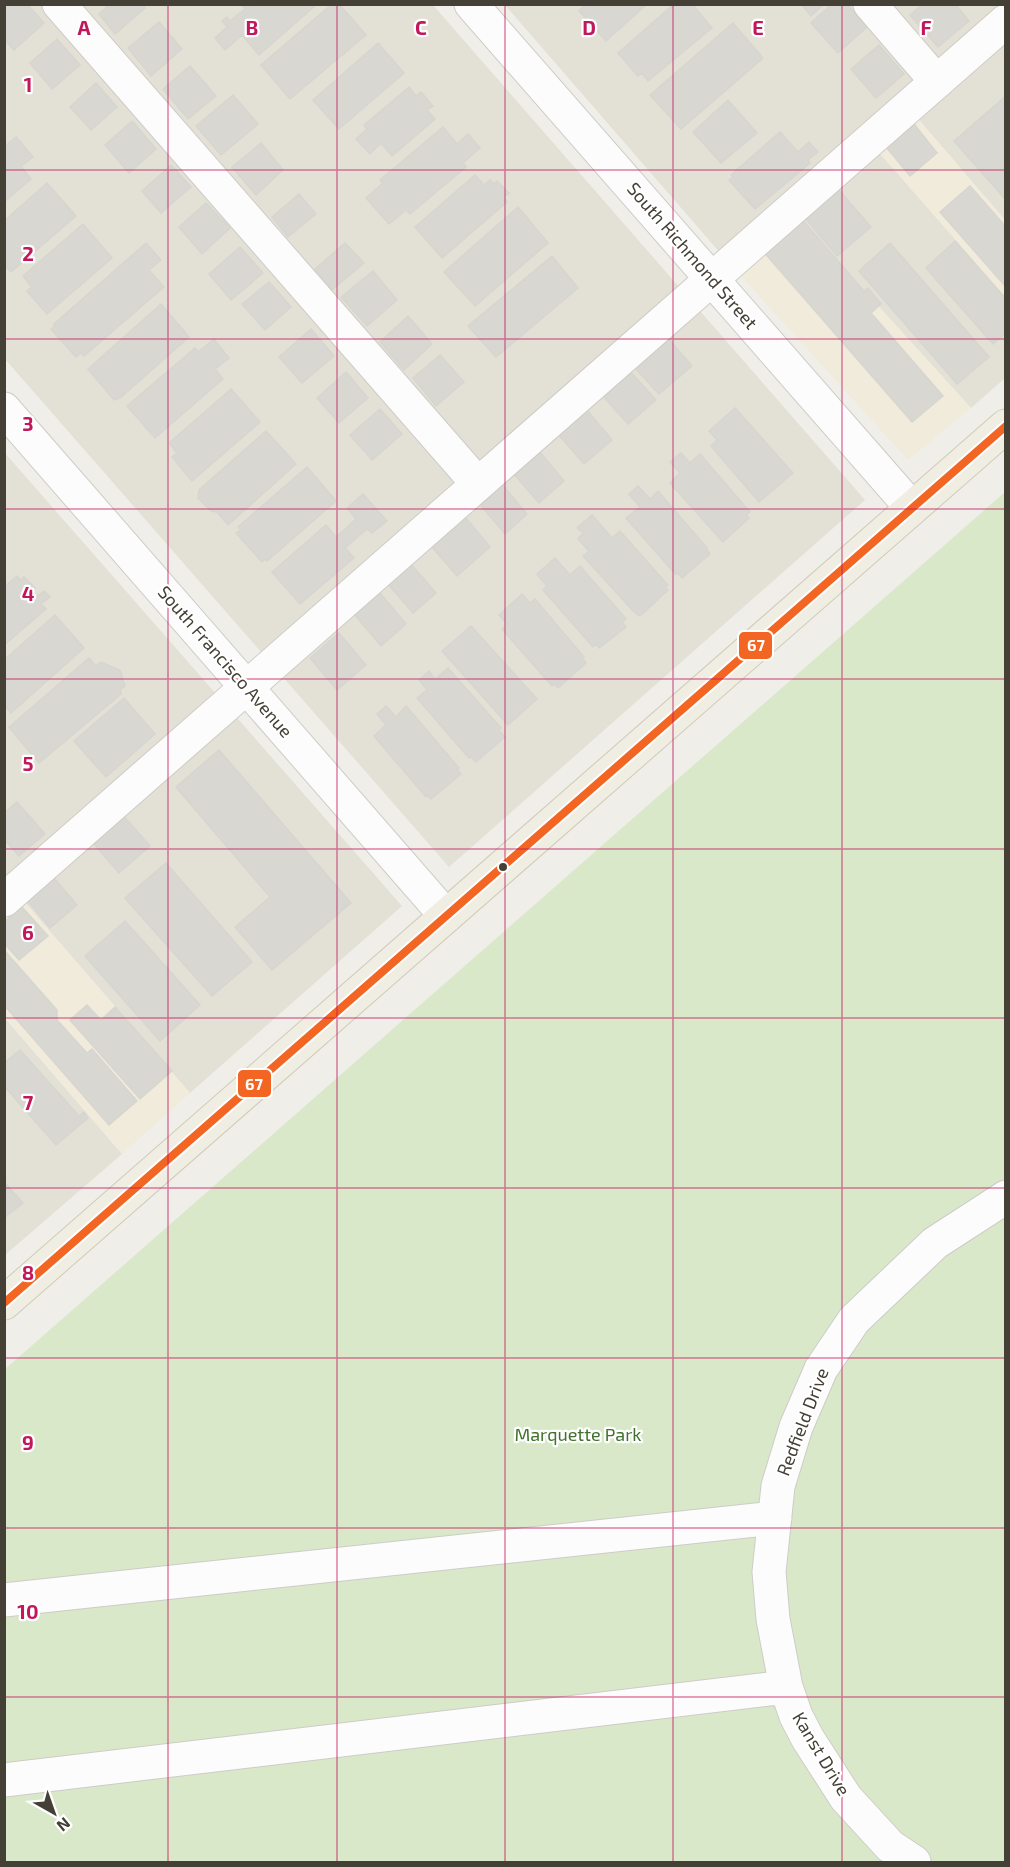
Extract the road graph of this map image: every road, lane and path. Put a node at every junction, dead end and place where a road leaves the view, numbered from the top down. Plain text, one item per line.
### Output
1 (59, 4) edge
2 (471, 4) edge
3 (870, 4) edge
4 (1005, 21) edge
5 (937, 82) junction
6 (712, 279) junction
7 (4, 409) edge
8 (1005, 426) edge
9 (478, 484) junction
10 (912, 508) junction
11 (247, 687) junction
12 (8, 890) edge
13 (446, 916) junction
14 (1005, 1197) edge
15 (4, 1304) edge
16 (775, 1518) junction
17 (4, 1600) edge
18 (773, 1618) joint
19 (786, 1687) junction
20 (4, 1780) edge
21 (915, 1863) edge

1 - 9 street
2 - 6 street, South Richmond Street
3 - 5 street
4 - 5 street
5 - 6 street
6 - 9 street
6 - 10 street, South Richmond Street
7 - 11 street, South Francisco Avenue
8 - 10 main road
9 - 11 street
10 - 13 main road
11 - 12 street
11 - 13 street, South Francisco Avenue
13 - 15 main road
14 - 16 street, Redfield Drive
16 - 17 street
16 - 18 street, Redfield Drive
18 - 19 street, Kanst Drive
19 - 20 street
19 - 21 street, Kanst Drive

